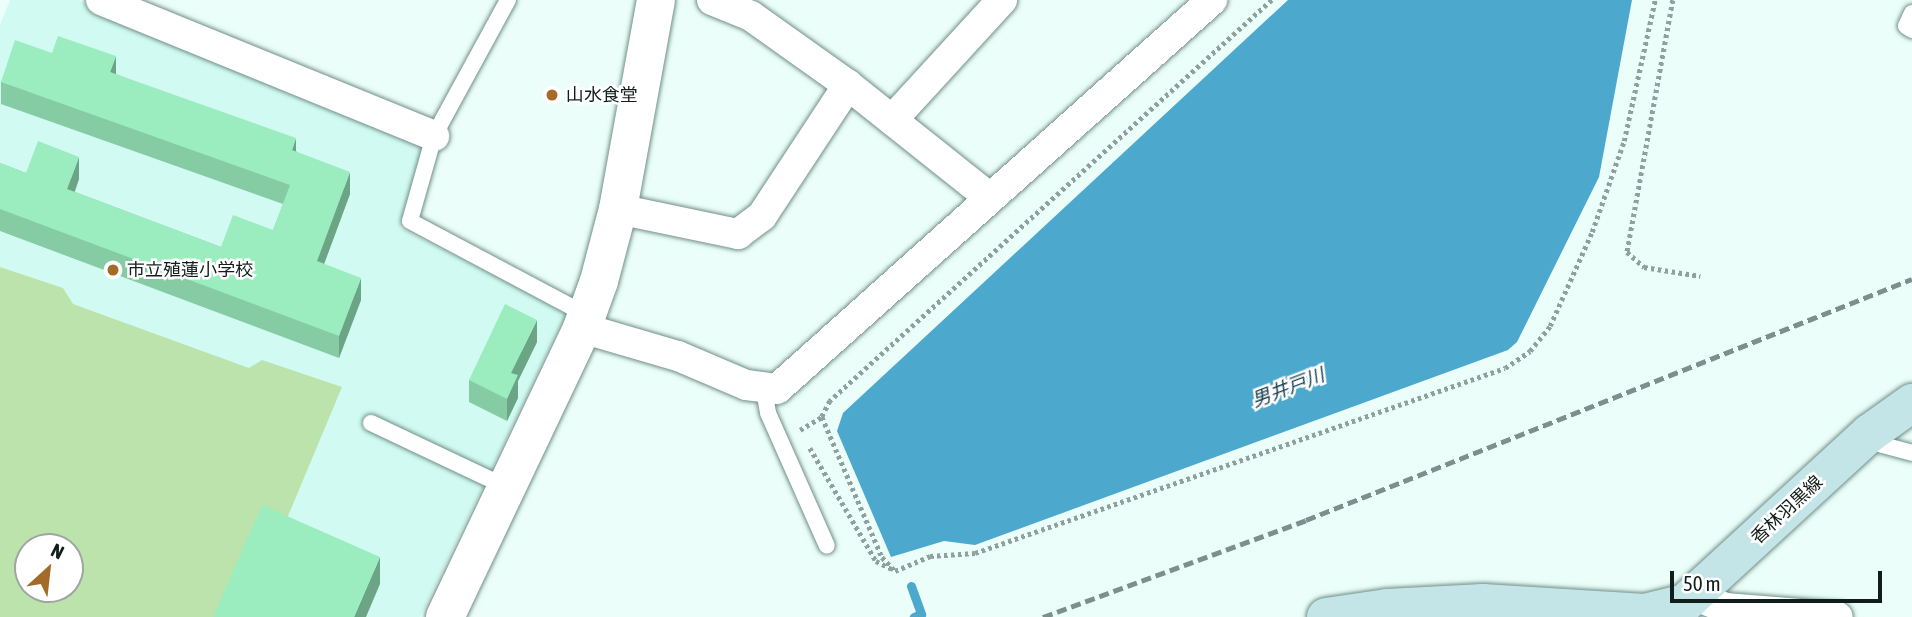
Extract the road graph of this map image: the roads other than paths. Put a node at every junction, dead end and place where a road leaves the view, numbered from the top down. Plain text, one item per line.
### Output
1 (101, 0) edge
2 (508, 0) edge
3 (656, 0) edge
4 (712, 0) edge
5 (1002, 0) edge
6 (1213, 0) edge
7 (1912, 13) edge
8 (1912, 30) edge
9 (848, 85) junction
10 (892, 120) junction
11 (434, 136) junction
12 (990, 198) junction
13 (618, 209) junction
14 (584, 321) junction
15 (770, 390) junction
16 (1912, 402) edge
17 (371, 423) dead end
18 (1870, 433) junction
19 (1912, 453) edge
20 (504, 486) junction
21 (827, 546) dead end
22 (1696, 596) junction
23 (1425, 611) edge
24 (1660, 614) edge
25 (445, 617) edge
26 (1326, 617) edge
27 (1838, 617) edge

1 - 11 street
2 - 11 lane
3 - 13 street
4 - 9 street
5 - 10 street
6 - 12 street
7 - 8 lane
9 - 10 street
9 - 13 street
10 - 12 street
11 - 14 lane
12 - 15 street
13 - 14 street
14 - 15 street
14 - 20 street
15 - 21 lane
16 - 18 main road, 香林羽黒線
17 - 20 lane
18 - 19 lane
18 - 22 main road, 香林羽黒線
20 - 25 street
22 - 24 main road, 香林羽黒線
22 - 27 street
23 - 24 main road, 香林羽黒線
23 - 26 main road, 香林羽黒線

